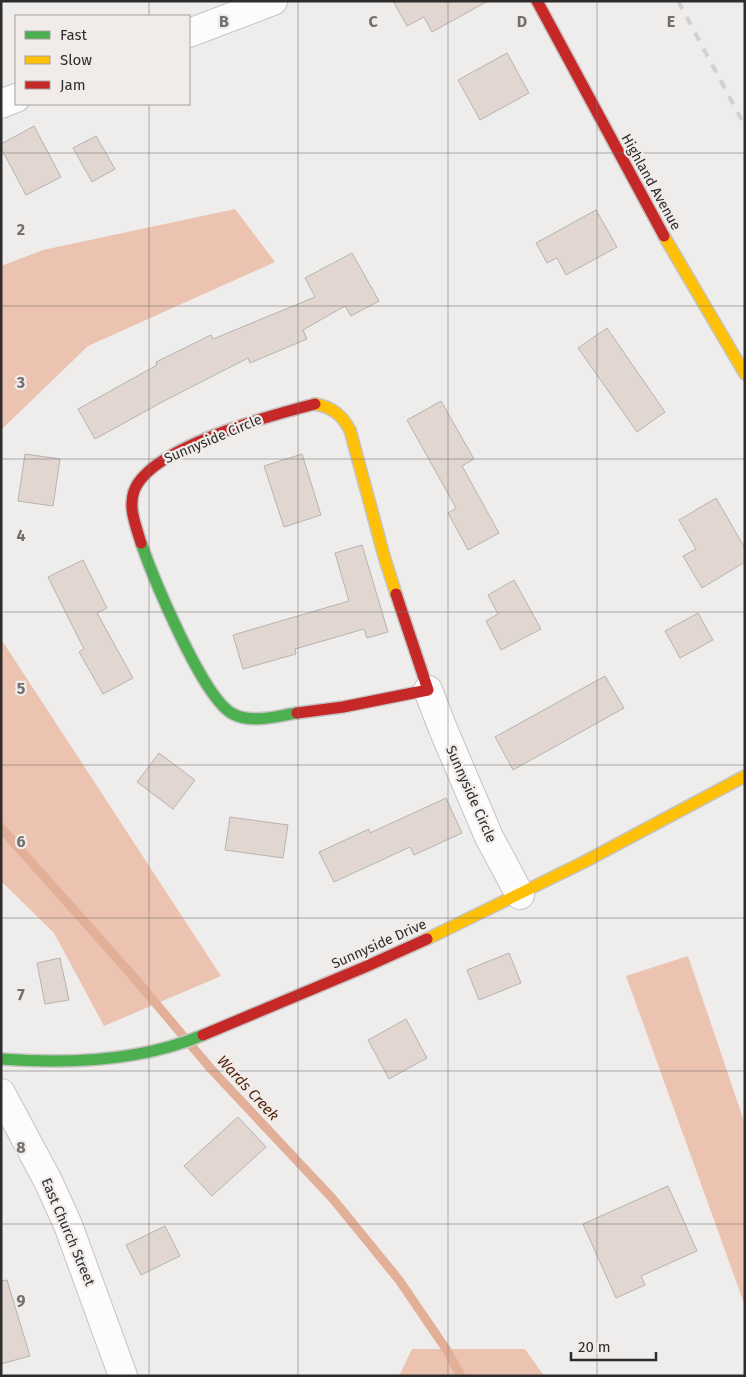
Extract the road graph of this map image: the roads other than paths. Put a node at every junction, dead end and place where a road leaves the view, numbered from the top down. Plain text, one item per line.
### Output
1 (273, 1) edge
2 (537, 1) edge
3 (190, 33) edge
4 (15, 98) edge
5 (1, 104) edge
6 (745, 374) edge
7 (428, 690) junction
8 (745, 776) edge
9 (520, 895) junction
10 (1, 1059) edge
11 (1, 1093) edge
12 (123, 1376) edge

1 - 3 street
2 - 6 street, Highland Avenue
4 - 5 street
7 - 7 street, Sunnyside Circle
7 - 9 street, Sunnyside Circle
8 - 9 street, Sunnyside Drive
9 - 10 street, Sunnyside Drive
11 - 12 street, East Church Street

